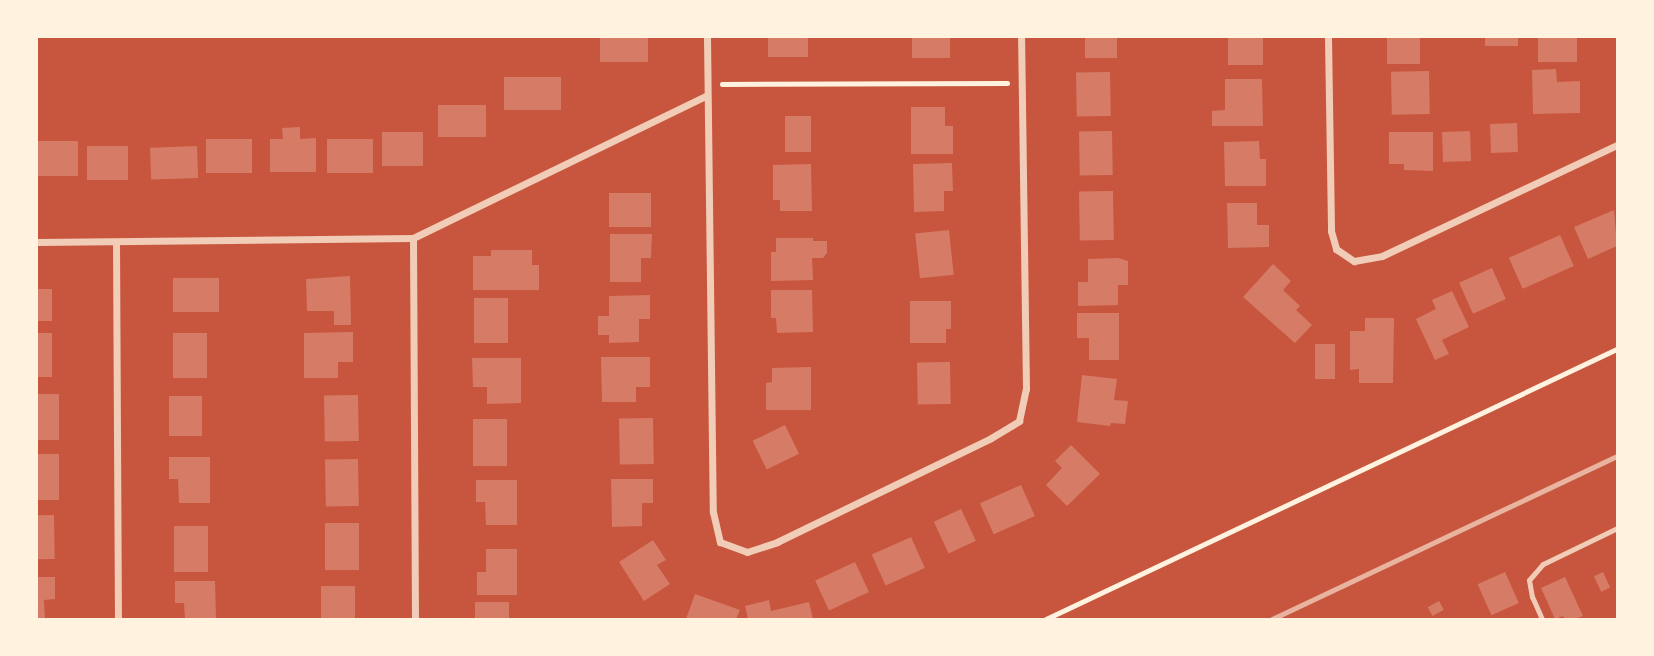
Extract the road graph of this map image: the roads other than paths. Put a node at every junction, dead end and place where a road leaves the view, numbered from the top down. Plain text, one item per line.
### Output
1 (707, 37) edge
2 (1021, 37) edge
3 (1328, 37) edge
4 (706, 96) junction
5 (1617, 145) edge
6 (413, 238) junction
7 (37, 242) edge
8 (116, 242) junction
9 (1617, 528) edge
10 (118, 619) edge
11 (415, 619) edge
12 (1542, 619) edge

1 - 4 street
2 - 4 street
3 - 5 street
4 - 6 street
6 - 8 street
6 - 11 street
7 - 8 street
8 - 10 street
9 - 12 lane

